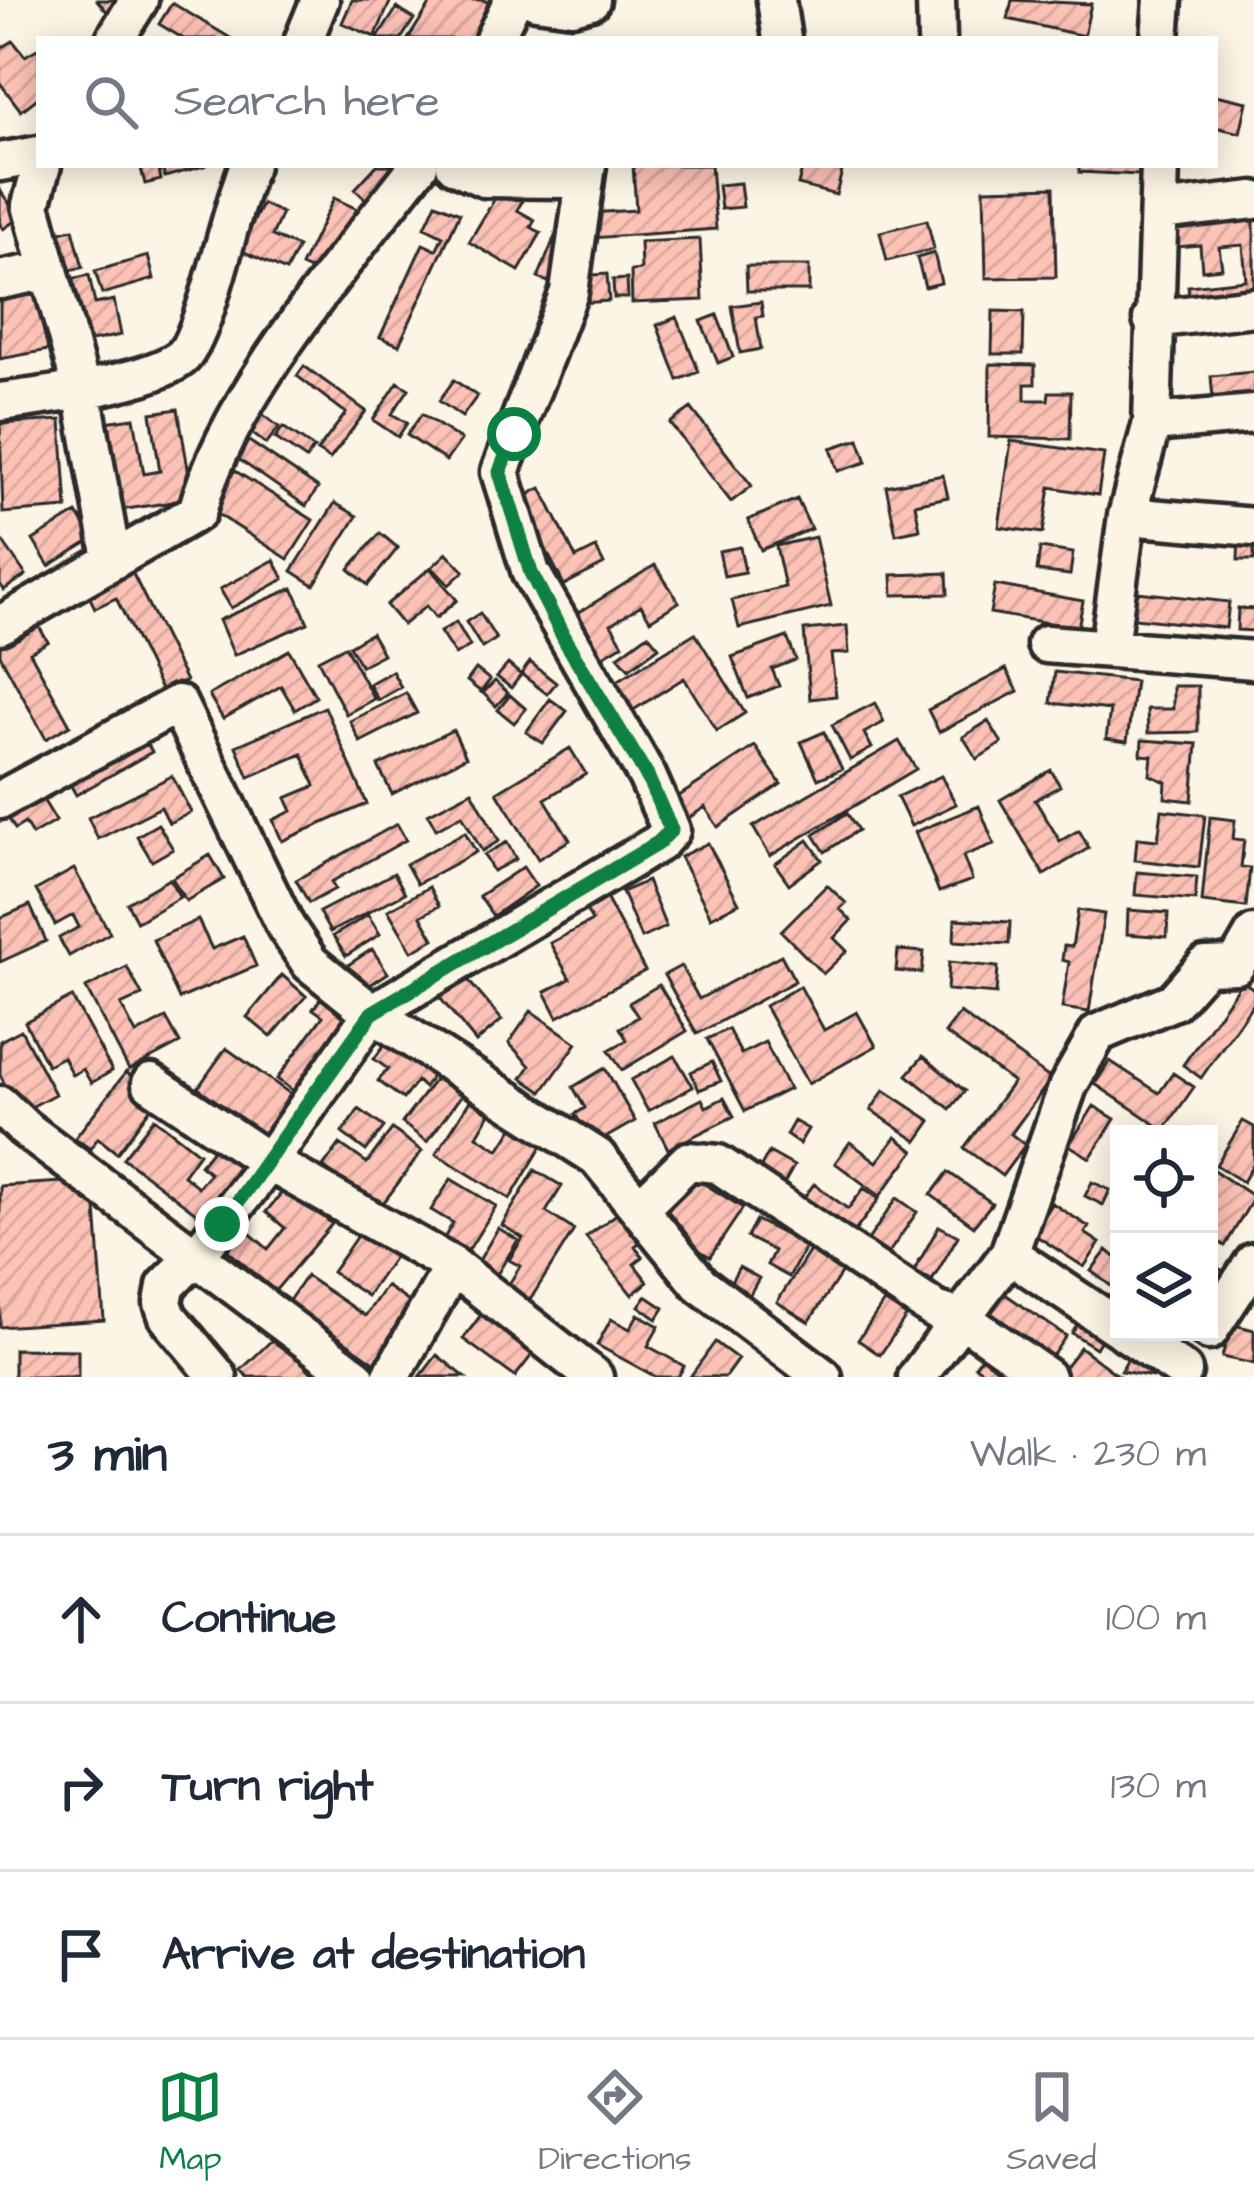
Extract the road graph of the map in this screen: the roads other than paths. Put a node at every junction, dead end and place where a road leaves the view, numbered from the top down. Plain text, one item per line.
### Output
1 (139, 0) edge
2 (320, 0) edge
3 (513, 0) edge
4 (536, 0) edge
5 (591, 0) edge
6 (776, 0) edge
7 (936, 0) edge
8 (1163, 0) edge
9 (117, 36) edge
10 (305, 36) edge
11 (495, 36) edge
12 (782, 36) edge
13 (937, 36) edge
14 (1160, 36) edge
15 (36, 156) edge
16 (0, 162) edge
17 (41, 168) edge
18 (248, 168) edge
19 (417, 168) edge
20 (462, 168) edge
21 (573, 168) edge
22 (586, 168) edge
23 (1160, 168) edge
24 (1254, 200) edge
25 (1160, 211) junction
26 (50, 270) junction
27 (0, 280) edge
28 (1254, 307) edge
29 (1152, 319) junction
30 (82, 391) junction
31 (0, 402) edge
32 (1254, 414) edge
33 (1152, 423) junction
34 (1127, 516) junction
35 (1254, 527) edge
36 (112, 559) junction
37 (0, 625) edge
38 (1046, 644) dead end
39 (1109, 646) junction
40 (1254, 660) edge
41 (0, 800) edge
42 (1248, 958) edge
43 (372, 1013) junction
44 (151, 1083) dead end
45 (8, 1125) edge
46 (268, 1162) junction
47 (641, 1207) junction
48 (199, 1254) junction
49 (1009, 1254) junction
50 (1254, 1262) edge
51 (453, 1266) junction
52 (1218, 1318) edge
53 (963, 1319) junction
54 (1110, 1322) edge
55 (1137, 1341) edge
56 (1203, 1341) edge
57 (574, 1371) edge
58 (1181, 1374) edge
59 (218, 1377) edge
60 (356, 1377) edge
61 (391, 1377) edge
62 (823, 1377) edge
63 (917, 1377) edge
64 (1046, 1377) edge

1 - 9 street
2 - 10 street
3 - 11 street
4 - 5 street
6 - 12 street
7 - 13 street
8 - 14 street
15 - 16 street
17 - 26 street
18 - 30 street
19 - 36 street
20 - 21 street
22 - 43 street
23 - 25 street
24 - 25 street
25 - 29 street
26 - 27 street
26 - 30 street
28 - 29 street
29 - 33 street
30 - 31 street
30 - 36 street
32 - 33 street
33 - 34 street
34 - 35 street
34 - 39 street
36 - 37 street
38 - 39 street
39 - 40 street
41 - 43 street
42 - 49 street
43 - 46 street
43 - 47 street
44 - 46 street
45 - 48 street
46 - 48 street
46 - 51 street
47 - 53 street
47 - 62 street
48 - 59 street
48 - 60 street
49 - 53 street
49 - 54 street
50 - 52 street
51 - 57 street
51 - 61 street
53 - 63 street
53 - 64 street
55 - 58 street
56 - 58 street

